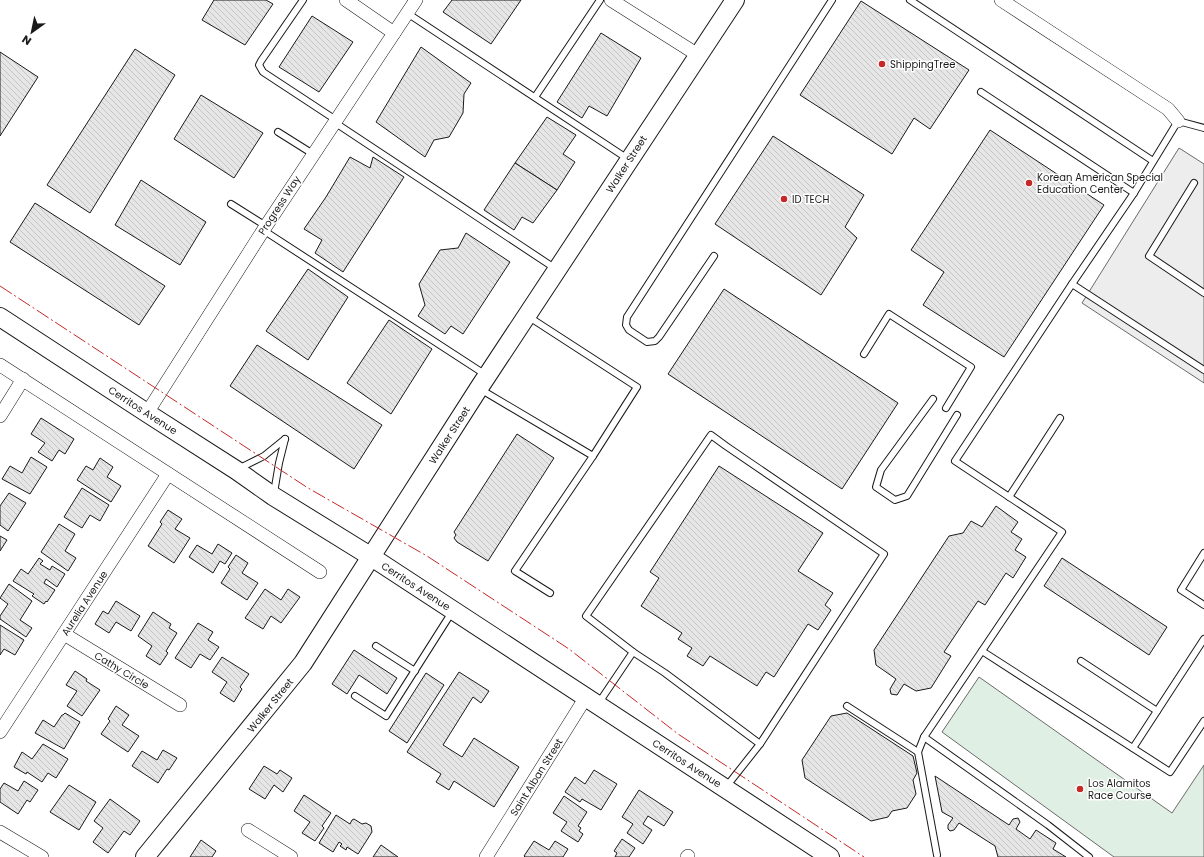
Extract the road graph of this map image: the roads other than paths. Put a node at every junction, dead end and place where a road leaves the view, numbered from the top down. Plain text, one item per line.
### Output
1 (303, 0) edge
2 (346, 0) edge
3 (416, 0) edge
4 (600, 0) edge
5 (612, 0) edge
6 (734, 0) edge
7 (832, 0) edge
8 (910, 0) edge
9 (1001, 0) edge
10 (407, 13) junction
11 (394, 33) junction
12 (698, 55) junction
13 (981, 92) dead end
14 (535, 97) junction
15 (335, 121) junction
16 (1178, 121) junction
17 (1204, 128) edge
18 (278, 132) dead end
19 (313, 154) junction
20 (630, 159) junction
21 (1153, 161) junction
22 (1194, 183) dead end
23 (1134, 193) junction
24 (231, 204) dead end
25 (264, 228) junction
26 (714, 256) dead end
27 (558, 270) junction
28 (1072, 284) junction
29 (1204, 293) edge
30 (527, 316) junction
31 (0, 317) edge
32 (864, 354) dead end
33 (0, 365) edge
34 (1204, 370) edge
35 (23, 380) junction
36 (483, 382) junction
37 (933, 400) dead end
38 (946, 408) dead end
39 (147, 413) junction
40 (957, 415) dead end
41 (0, 416) edge
42 (1060, 418) dead end
43 (593, 456) junction
44 (236, 470) junction
45 (168, 474) junction
46 (273, 496) junction
47 (1009, 497) junction
48 (1204, 553) edge
49 (370, 556) junction
50 (320, 572) dead end
51 (550, 593) dead end
52 (1204, 605) edge
53 (453, 610) junction
54 (64, 634) junction
55 (1204, 639) edge
56 (376, 646) dead end
57 (982, 651) junction
58 (633, 652) junction
59 (1081, 661) dead end
60 (415, 671) junction
61 (355, 696) dead end
62 (591, 701) junction
63 (180, 705) dead end
64 (847, 706) dead end
65 (1157, 711) junction
66 (1204, 721) edge
67 (0, 732) edge
68 (924, 737) junction
69 (760, 744) junction
70 (1133, 748) junction
71 (918, 752) junction
72 (725, 788) junction
73 (248, 830) dead end
74 (0, 832) edge
75 (937, 855) dead end
76 (42, 857) edge
77 (145, 857) edge
78 (291, 857) edge
79 (486, 857) edge
80 (830, 857) edge
81 (1089, 857) edge

1 - 15 lane
2 - 11 street
3 - 10 street, Progress Way
4 - 14 lane
5 - 12 street
6 - 12 main road, Walker Street
7 - 26 lane
8 - 21 lane
9 - 16 street
10 - 11 street, Progress Way
10 - 14 lane
11 - 15 street, Progress Way
12 - 20 main road, Walker Street
13 - 23 lane
14 - 20 lane
15 - 19 street, Progress Way
15 - 27 lane
16 - 17 lane
16 - 21 lane
18 - 19 lane
19 - 25 street, Progress Way
20 - 27 main road, Walker Street
21 - 23 lane
22 - 29 lane
23 - 28 lane
24 - 25 lane
25 - 36 lane
25 - 39 street, Progress Way
27 - 30 main road, Walker Street
28 - 34 lane
28 - 47 lane
30 - 36 main road, Walker Street
30 - 43 lane
31 - 39 main road, Cerritos Avenue
32 - 38 lane
33 - 35 street
35 - 41 street
35 - 45 street
36 - 43 lane
36 - 49 main road, Walker Street
37 - 40 lane
39 - 44 main road, Cerritos Avenue
42 - 47 lane
43 - 51 lane
44 - 46 main road, Cerritos Avenue
44 - 46 lane
45 - 50 street
45 - 54 street, Aurelia Avenue
46 - 49 main road, Cerritos Avenue
47 - 57 lane
48 - 52 lane
49 - 53 main road, Cerritos Avenue
49 - 77 main road, Walker Street
53 - 60 lane
53 - 62 main road, Cerritos Avenue
54 - 63 street, Cathy Circle
54 - 67 street, Aurelia Avenue
55 - 65 lane
56 - 60 lane
57 - 68 lane
57 - 70 lane
58 - 62 lane
58 - 69 lane
58 - 69 lane
59 - 65 lane
60 - 61 lane
62 - 72 main road, Cerritos Avenue
62 - 79 street, Saint Alban Street
64 - 71 lane
65 - 70 lane
66 - 70 lane
68 - 71 lane
68 - 81 lane
69 - 72 lane
71 - 75 lane
72 - 80 main road, Cerritos Avenue
73 - 78 street
74 - 76 street

